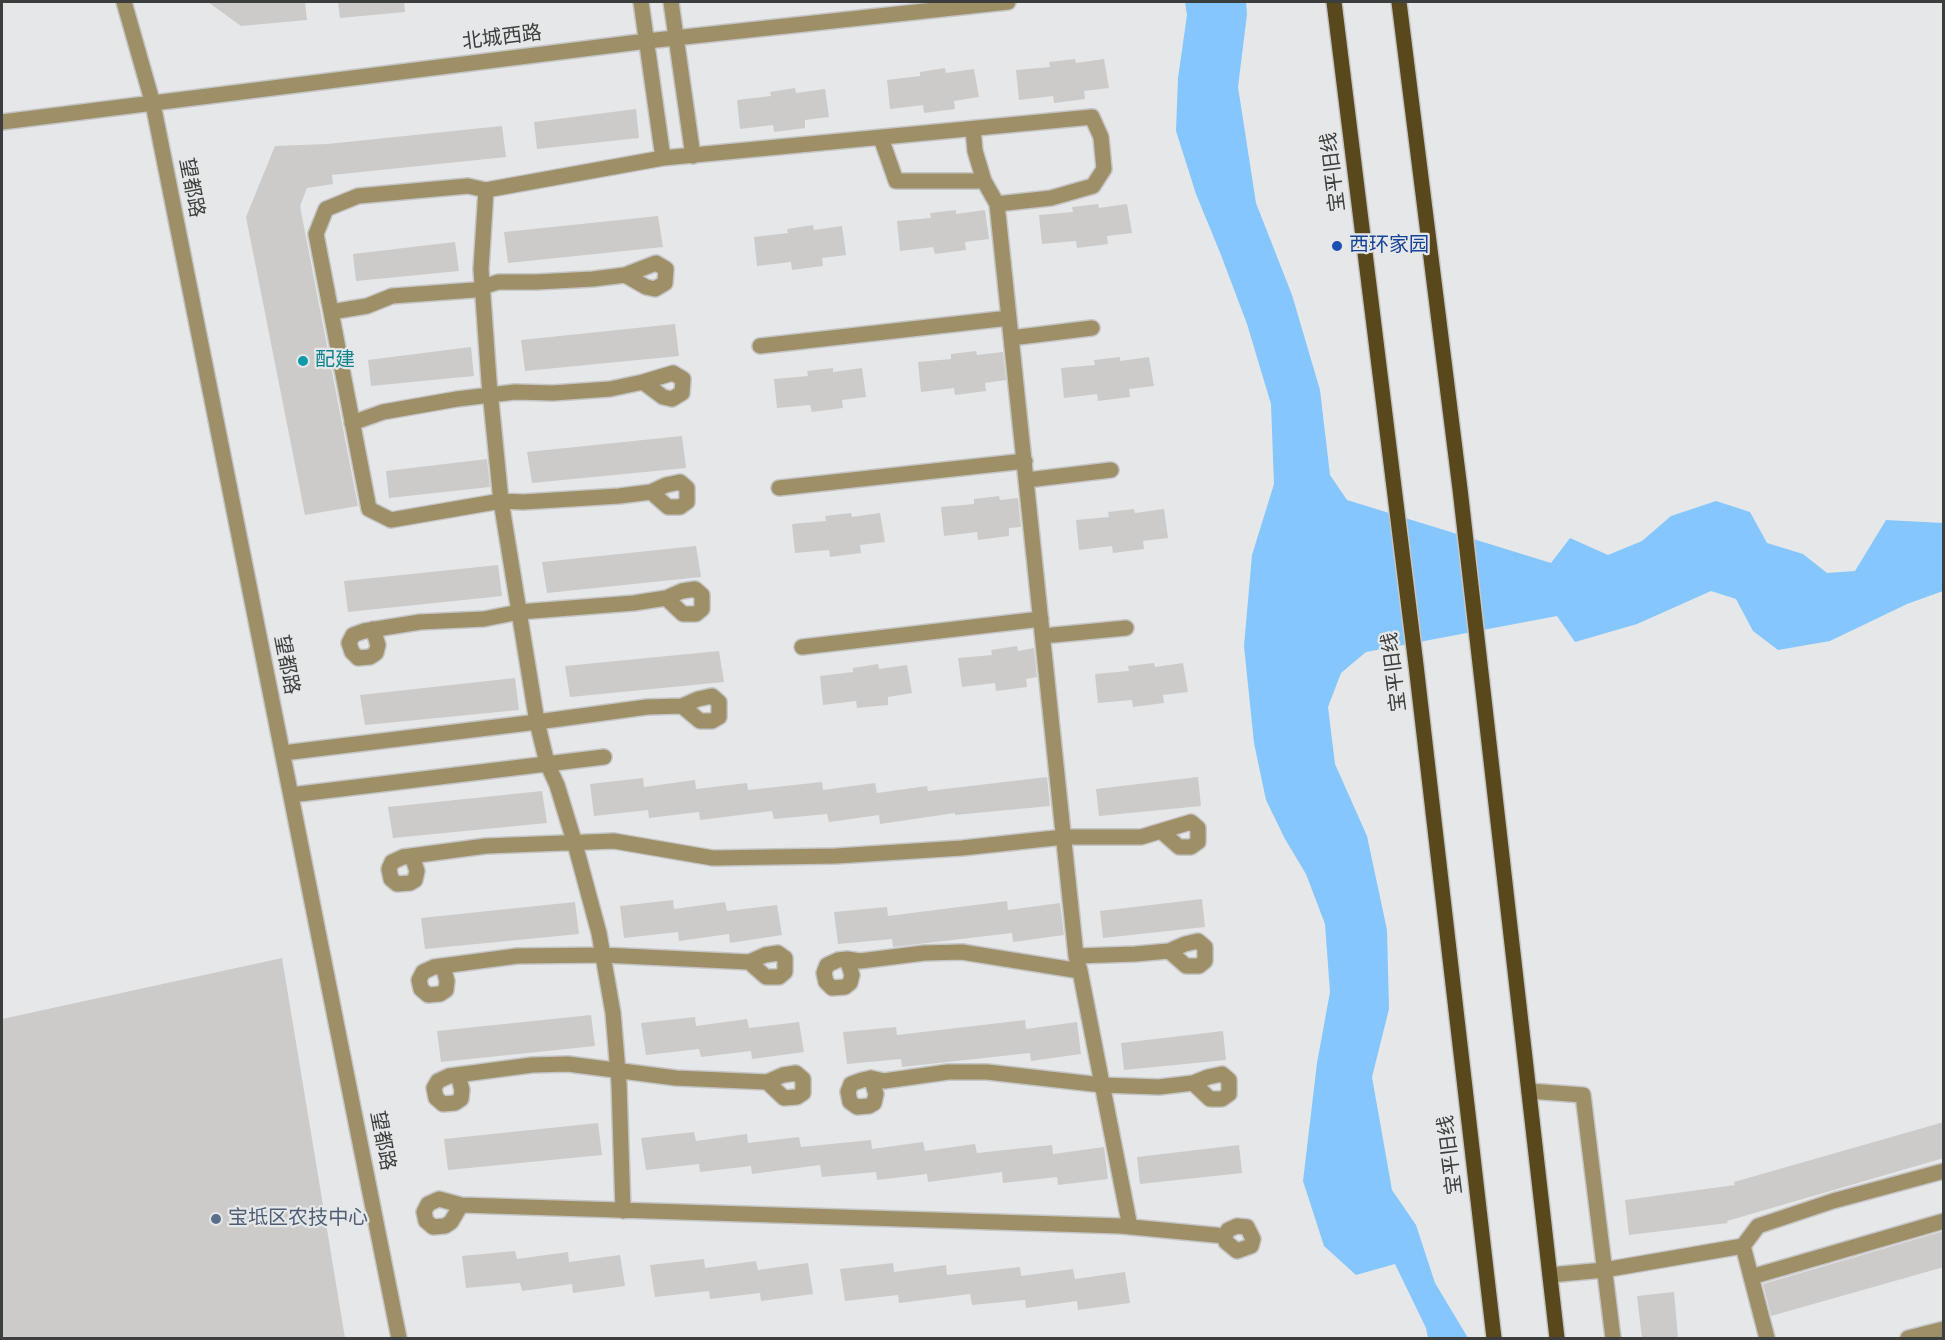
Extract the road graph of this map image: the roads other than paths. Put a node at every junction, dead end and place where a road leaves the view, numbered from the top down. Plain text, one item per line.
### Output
1 (124, 2) edge
2 (641, 2) edge
3 (671, 2) edge
4 (1008, 2) edge
5 (1334, 2) edge
6 (1399, 2) edge
7 (676, 39) junction
8 (647, 40) junction
9 (153, 104) junction
10 (2, 122) edge
11 (973, 129) junction
12 (881, 138) junction
13 (693, 156) junction
14 (663, 158) junction
15 (984, 181) junction
16 (486, 190) junction
17 (997, 204) junction
18 (625, 275) dead end
19 (482, 286) junction
20 (331, 312) junction
21 (1010, 318) junction
22 (1092, 328) dead end
23 (1011, 338) junction
24 (760, 346) dead end
25 (643, 382) dead end
26 (490, 397) junction
27 (352, 423) junction
28 (1024, 461) junction
29 (1111, 470) dead end
30 (1027, 480) junction
31 (779, 488) dead end
32 (651, 492) dead end
33 (501, 501) junction
34 (666, 598) dead end
35 (519, 612) junction
36 (1041, 619) junction
37 (1125, 628) dead end
38 (373, 629) dead end
39 (1043, 636) junction
40 (802, 646) dead end
41 (682, 706) dead end
42 (537, 722) junction
43 (283, 753) junction
44 (604, 757) dead end
45 (547, 763) junction
46 (291, 795) junction
47 (1162, 832) dead end
48 (1064, 837) junction
49 (575, 844) junction
50 (412, 856) dead end
51 (1169, 951) dead end
52 (603, 955) junction
53 (847, 959) dead end
54 (749, 962) dead end
55 (1078, 964) junction
56 (443, 966) dead end
57 (618, 1071) junction
58 (458, 1075) dead end
59 (872, 1078) dead end
60 (767, 1082) dead end
61 (1192, 1083) dead end
62 (1102, 1085) junction
63 (1529, 1090) junction
64 (1944, 1171) edge
65 (461, 1205) dead end
66 (623, 1211) junction
67 (1944, 1221) edge
68 (1130, 1227) junction
69 (1225, 1236) dead end
70 (1743, 1246) junction
71 (1605, 1270) junction
72 (1551, 1275) junction
73 (1750, 1277) junction
74 (1944, 1329) edge
75 (399, 1338) edge
76 (1494, 1338) edge
77 (1557, 1338) edge
78 (1613, 1338) edge
79 (1767, 1338) edge
80 (1908, 1338) edge

1 - 9 street, 望都路
2 - 8 street
3 - 7 street
4 - 7 street, 北城西路
5 - 76 main road, 宝平旧线
6 - 63 main road
7 - 8 street, 北城西路
7 - 13 street
8 - 9 street, 北城西路
8 - 14 street
9 - 10 street, 北城西路
9 - 43 street, 望都路
11 - 12 street
11 - 15 street
11 - 17 street
12 - 13 street
12 - 15 street
13 - 14 street
14 - 16 street
15 - 17 street
16 - 19 street
16 - 20 street
17 - 21 street
18 - 19 street
19 - 20 street
19 - 26 street
20 - 27 street
21 - 23 street
21 - 24 street
22 - 23 street
23 - 28 street
25 - 26 street
26 - 27 street
26 - 33 street
27 - 33 street
28 - 30 street
28 - 31 street
29 - 30 street
30 - 36 street
32 - 33 street
33 - 35 street
34 - 35 street
35 - 38 street
35 - 42 street
36 - 39 street
36 - 40 street
37 - 39 street
39 - 48 street
41 - 42 street
42 - 43 street
42 - 45 street
43 - 46 street, 望都路
44 - 45 street
45 - 46 street
45 - 49 street
46 - 75 street, 望都路
47 - 48 street
48 - 49 street
48 - 55 street
49 - 50 street
49 - 52 street
51 - 55 street
52 - 54 street
52 - 56 street
52 - 57 street
53 - 55 street
55 - 62 street
57 - 58 street
57 - 60 street
57 - 66 street
59 - 62 street
61 - 62 street
62 - 68 street
63 - 71 street
63 - 72 main road
64 - 70 street
65 - 66 street
66 - 68 street
67 - 73 street
68 - 69 street
70 - 71 street
70 - 73 street
71 - 72 street
71 - 78 street
72 - 77 main road
73 - 79 street
74 - 80 street

